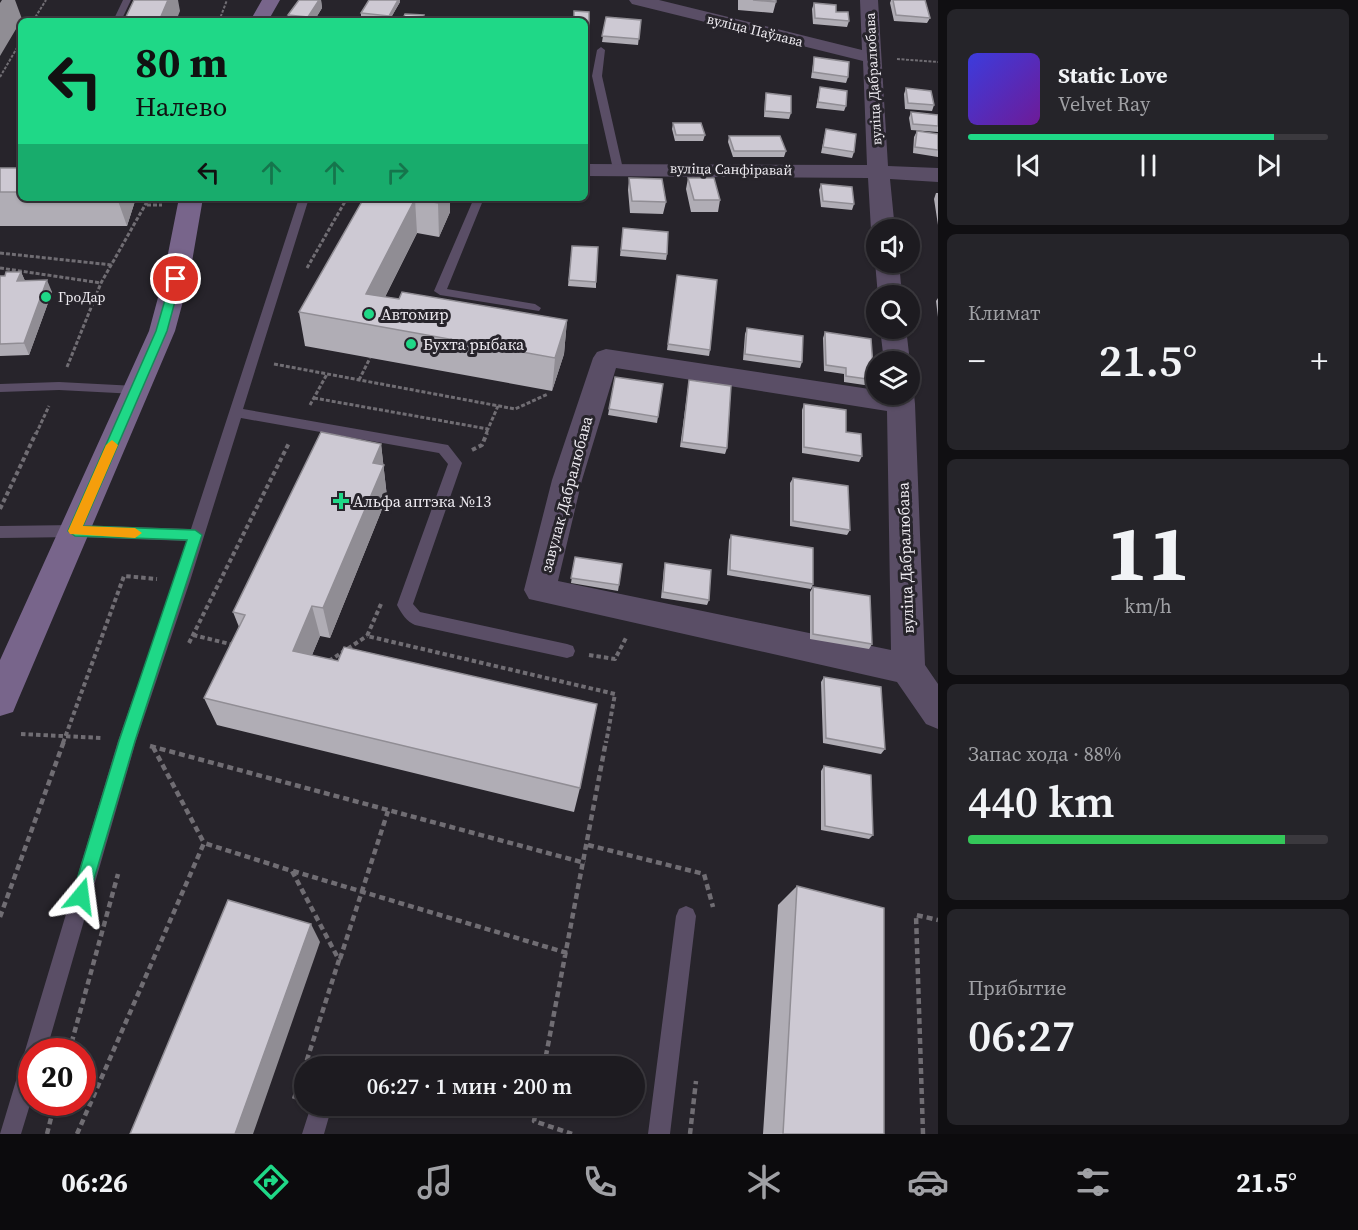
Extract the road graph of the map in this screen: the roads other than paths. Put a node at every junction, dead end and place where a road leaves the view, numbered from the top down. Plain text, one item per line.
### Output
1 (127, 0) edge
2 (271, 0) edge
3 (638, 0) edge
4 (869, 0) edge
5 (118, 18) edge
6 (262, 18) edge
7 (601, 50) dead end
8 (872, 58) junction
9 (618, 169) junction
10 (588, 170) edge
11 (878, 172) junction
12 (938, 175) edge
13 (190, 201) edge
14 (303, 201) edge
15 (478, 201) edge
16 (883, 219) edge
17 (535, 308) dead end
18 (0, 388) edge
19 (136, 390) junction
20 (866, 394) edge
21 (900, 405) edge
22 (236, 412) junction
23 (75, 531) junction
24 (0, 532) edge
25 (195, 535) junction
26 (567, 651) road end
27 (908, 669) junction
28 (0, 700) edge
29 (938, 713) edge
30 (686, 916) dead end
31 (39, 1038) edge
32 (18, 1108) edge
33 (319, 1116) edge
34 (10, 1134) edge
35 (313, 1134) edge
36 (659, 1134) edge

1 - 5 lane
2 - 6 main road
3 - 8 street, вуліца Паўлава
4 - 8 street, вуліца Дабралюбава
7 - 9 lane
8 - 11 street, вуліца Дабралюбава
9 - 10 street, вуліца Санфіравай
9 - 11 street, вуліца Санфіравай
11 - 12 street, вуліца Санфіравай
11 - 16 street, вуліца Дабралюбава
13 - 19 main road
14 - 22 lane
15 - 17 lane
18 - 19 lane
19 - 23 main road
20 - 27 street, завулак Дабралюбава
21 - 27 street, вуліца Дабралюбава
22 - 25 lane
22 - 26 lane
23 - 24 lane
23 - 25 lane
23 - 28 main road
25 - 31 lane
27 - 29 street
30 - 36 lane
32 - 34 lane
33 - 35 lane

